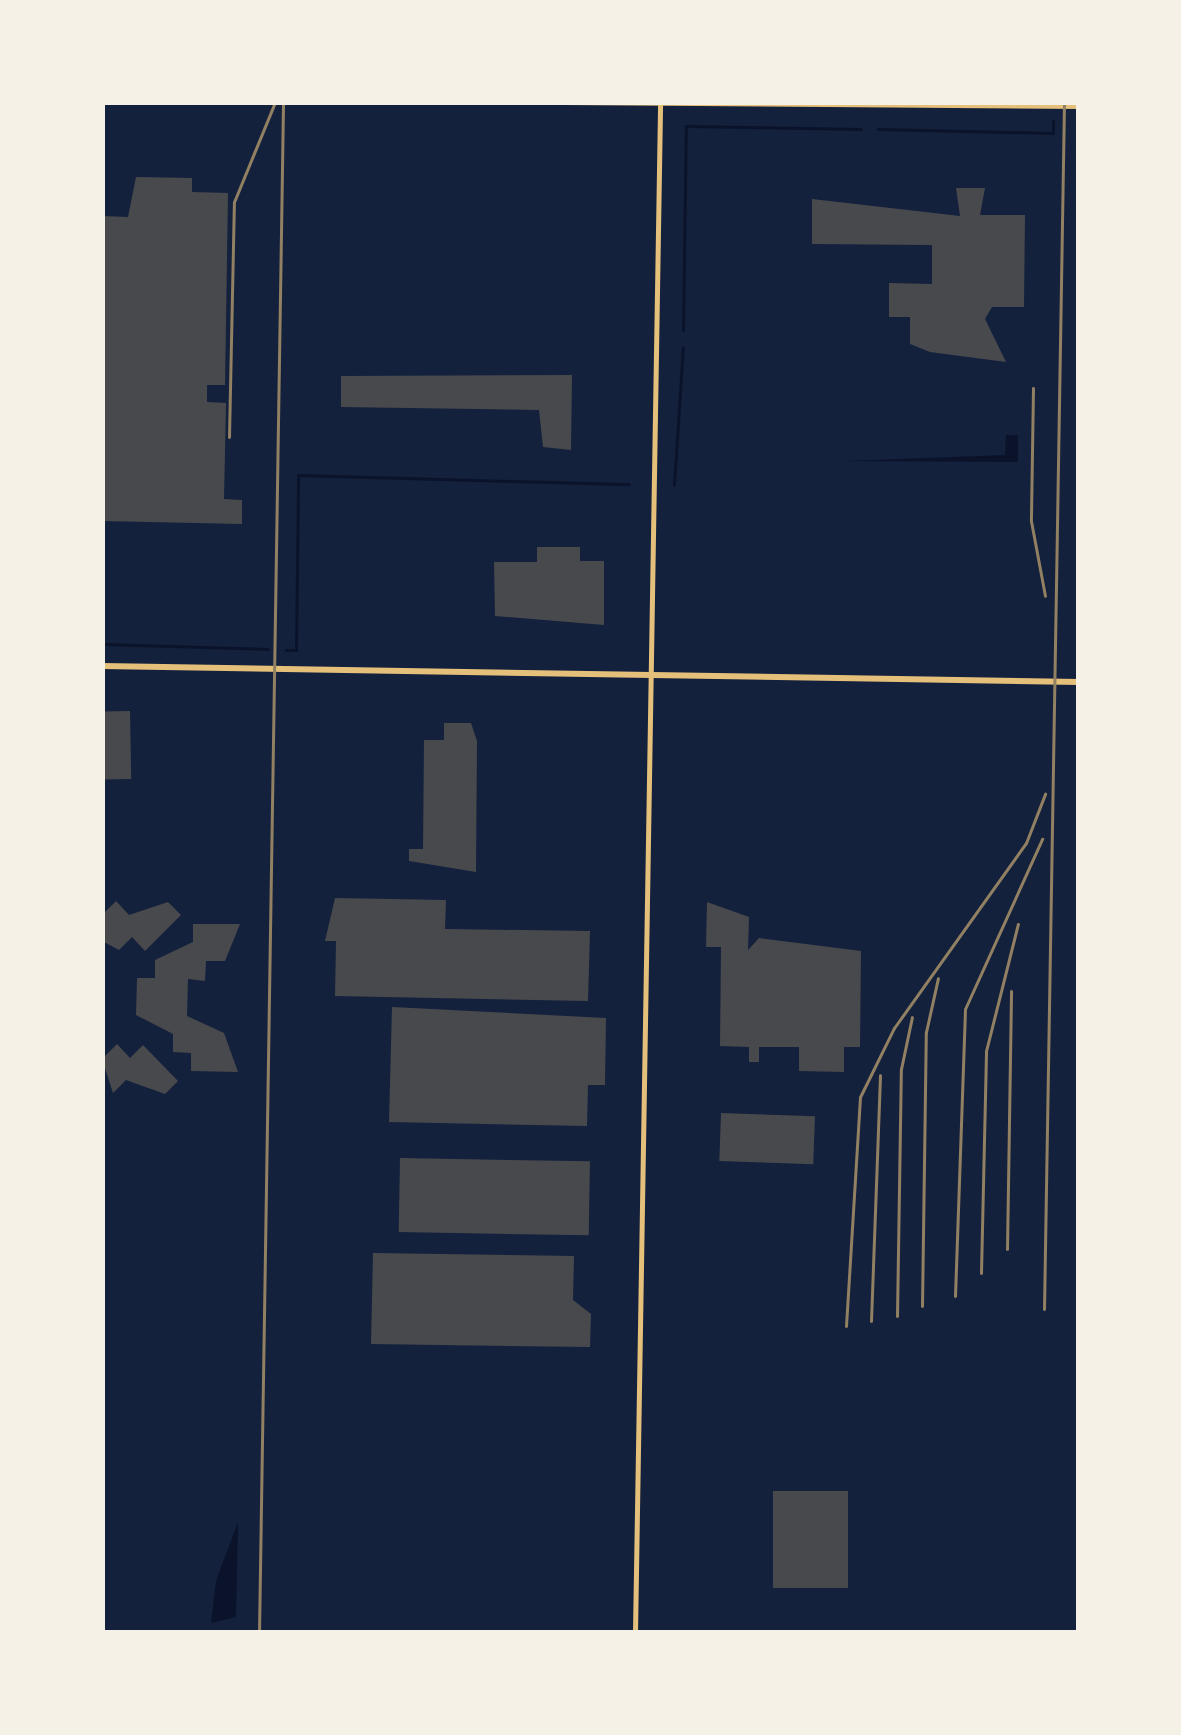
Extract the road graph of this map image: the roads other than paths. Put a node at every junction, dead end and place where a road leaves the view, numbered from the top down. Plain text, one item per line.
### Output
1 (566, 102) edge
2 (660, 103) edge
3 (1079, 106) edge
4 (102, 666) edge
5 (646, 672) junction
6 (1079, 682) edge
7 (634, 1633) edge

1 - 2 street
2 - 3 street
2 - 5 street
4 - 5 street
5 - 6 street
5 - 7 street

